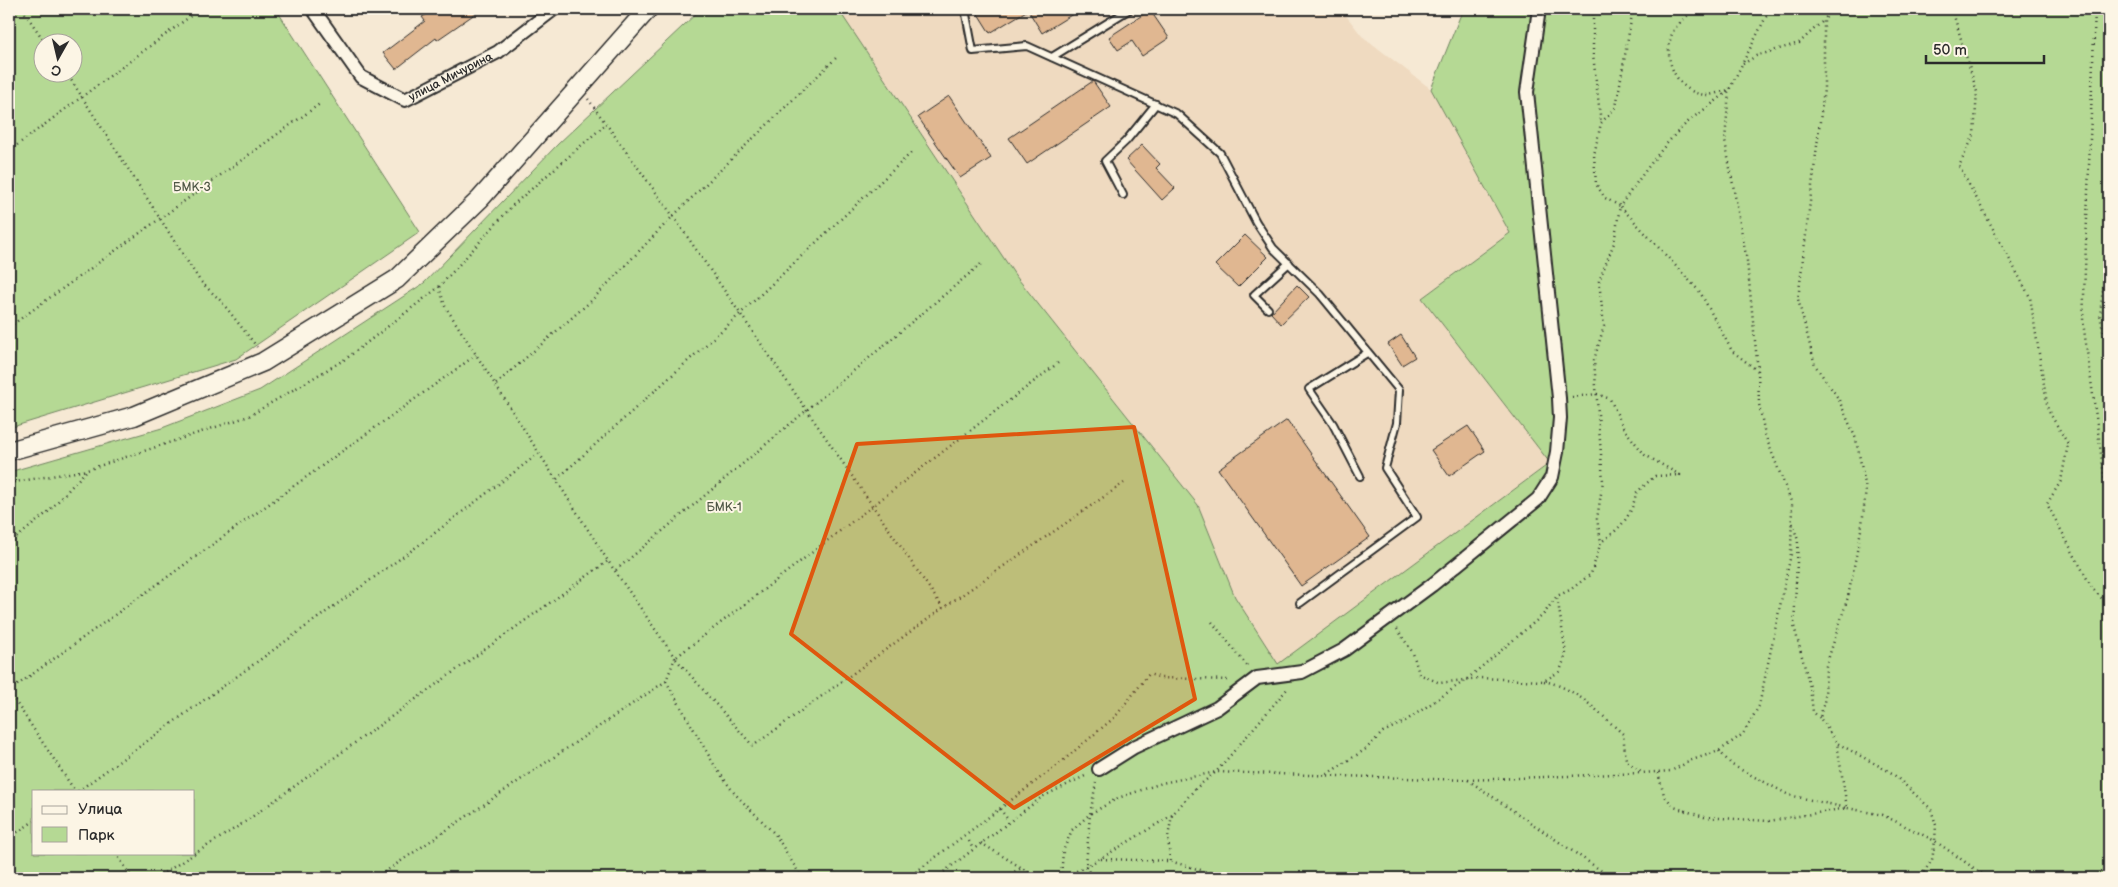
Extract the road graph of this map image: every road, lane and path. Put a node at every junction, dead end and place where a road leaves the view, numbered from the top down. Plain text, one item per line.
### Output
1 (22, 9) edge
2 (200, 9) edge
3 (313, 9) edge
4 (554, 9) edge
5 (648, 9) edge
6 (965, 9) edge
7 (1130, 9) edge
8 (1539, 9) edge
9 (1593, 9) edge
10 (1632, 9) edge
11 (1695, 9) edge
12 (1770, 9) edge
13 (1832, 9) edge
14 (1952, 9) edge
15 (2095, 9) edge
16 (1824, 20) junction
17 (38, 32) edge
18 (838, 56) dead end
19 (1052, 57) junction
20 (1743, 64) junction
21 (73, 82) edge
22 (579, 86) junction
23 (1729, 90) junction
24 (83, 98) junction
25 (321, 103) dead end
26 (1156, 104) junction
27 (1601, 123) junction
28 (9, 151) edge
29 (911, 153) dead end
30 (1123, 195) dead end
31 (1620, 206) junction
32 (673, 216) junction
33 (160, 220) junction
34 (2109, 236) edge
35 (1289, 263) junction
36 (981, 264) dead end
37 (440, 287) dead end
38 (1268, 309) dead end
39 (740, 314) junction
40 (9, 327) edge
41 (1368, 353) junction
42 (476, 354) junction
43 (263, 362) junction
44 (1058, 364) dead end
45 (2109, 364) edge
46 (1758, 371) junction
47 (496, 384) junction
48 (1597, 394) junction
49 (1558, 398) junction
50 (806, 410) junction
51 (9, 451) edge
52 (538, 454) junction
53 (87, 470) dead end
54 (1360, 476) dead end
55 (557, 478) junction
56 (1124, 483) dead end
57 (872, 508) junction
58 (2109, 512) edge
59 (1791, 521) junction
60 (1601, 542) junction
61 (9, 544) edge
62 (608, 561) junction
63 (616, 570) junction
64 (1557, 596) junction
65 (1300, 603) dead end
66 (2109, 606) edge
67 (943, 608) junction
68 (1389, 617) junction
69 (1212, 622) dead end
70 (675, 658) junction
71 (1302, 672) junction
72 (1257, 678) junction
73 (1466, 680) junction
74 (666, 681) junction
75 (1544, 681) junction
76 (9, 692) edge
77 (1820, 718) junction
78 (1837, 744) junction
79 (1719, 751) junction
80 (1099, 769) junction
81 (1216, 772) junction
82 (1642, 773) junction
83 (1658, 773) junction
84 (1327, 774) junction
85 (1468, 780) junction
86 (75, 790) edge
87 (77, 790) edge
88 (1847, 808) junction
89 (1000, 809) junction
90 (1090, 814) junction
91 (1172, 815) junction
92 (1009, 821) junction
93 (32, 822) edge
94 (9, 838) edge
95 (969, 841) dead end
96 (1935, 841) junction
97 (981, 843) junction
98 (973, 849) junction
99 (117, 854) edge
100 (194, 854) edge
101 (195, 854) edge
102 (1100, 859) junction
103 (1170, 862) junction
104 (1086, 866) junction
105 (1022, 868) junction
106 (132, 878) edge
107 (156, 878) edge
108 (376, 878) edge
109 (802, 878) edge
110 (908, 878) edge
111 (936, 878) edge
112 (1001, 878) edge
113 (1036, 878) edge
114 (1062, 878) edge
115 (1085, 878) edge
116 (1092, 878) edge
117 (1228, 878) edge
118 (1612, 878) edge
119 (1920, 878) edge
120 (1983, 878) edge
121 (1988, 878) edge
122 (2012, 878) edge

1 - 17 path
2 - 24 path
3 - 4 street, улица Мичурина
5 - 22 main road
6 - 19 lane
7 - 19 lane
8 - 49 street
9 - 27 path
10 - 27 path
11 - 23 path
12 - 20 path
13 - 16 path
14 - 66 path
15 - 58 path
16 - 20 path
16 - 77 path
18 - 32 path
19 - 26 lane
20 - 23 path
21 - 24 path
22 - 32 path
22 - 43 main road
23 - 31 path
23 - 46 path
24 - 28 path
24 - 33 path
25 - 33 path
26 - 30 lane
26 - 35 lane
27 - 31 path
29 - 39 path
31 - 46 path
31 - 48 path
32 - 39 path
32 - 47 path
33 - 40 path
33 - 43 path
34 - 45 path
35 - 38 lane
35 - 41 lane
36 - 50 path
37 - 42 path
39 - 50 path
39 - 55 path
41 - 54 lane
41 - 65 lane
42 - 47 path
42 - 76 path
43 - 51 main road
44 - 57 path
46 - 59 path
47 - 52 path
48 - 49 path
48 - 60 path
48 - 60 path
49 - 68 street
50 - 57 path
50 - 63 path
52 - 55 path
52 - 87 path
53 - 61 path
55 - 62 path
56 - 67 path
57 - 67 path
57 - 70 path
59 - 77 path
59 - 79 path
60 - 64 path
62 - 63 path
62 - 101 path
63 - 70 path
64 - 73 path
64 - 75 path
67 - 70 path
68 - 71 street
68 - 73 path
69 - 72 path
70 - 74 path
71 - 72 street
71 - 81 path
72 - 80 street
72 - 89 path
73 - 75 path
73 - 84 path
74 - 108 path
74 - 109 path
75 - 82 path
76 - 86 path
77 - 78 path
78 - 88 path
78 - 96 path
79 - 83 path
79 - 88 path
80 - 90 path
80 - 92 path
81 - 84 path
81 - 90 path
81 - 91 path
82 - 83 path
82 - 85 path
83 - 88 path
84 - 85 path
85 - 118 path
88 - 96 path
89 - 92 path
89 - 110 path
90 - 104 path
90 - 114 path
91 - 102 path
91 - 103 path
92 - 97 path
93 - 94 path
95 - 98 path
96 - 119 path
96 - 121 path
97 - 98 path
97 - 105 path
98 - 111 path
99 - 106 path
100 - 107 path
102 - 103 path
102 - 104 path
103 - 117 path
104 - 114 path
104 - 115 path
104 - 116 path
105 - 112 path
105 - 113 path
120 - 121 path
121 - 122 path

